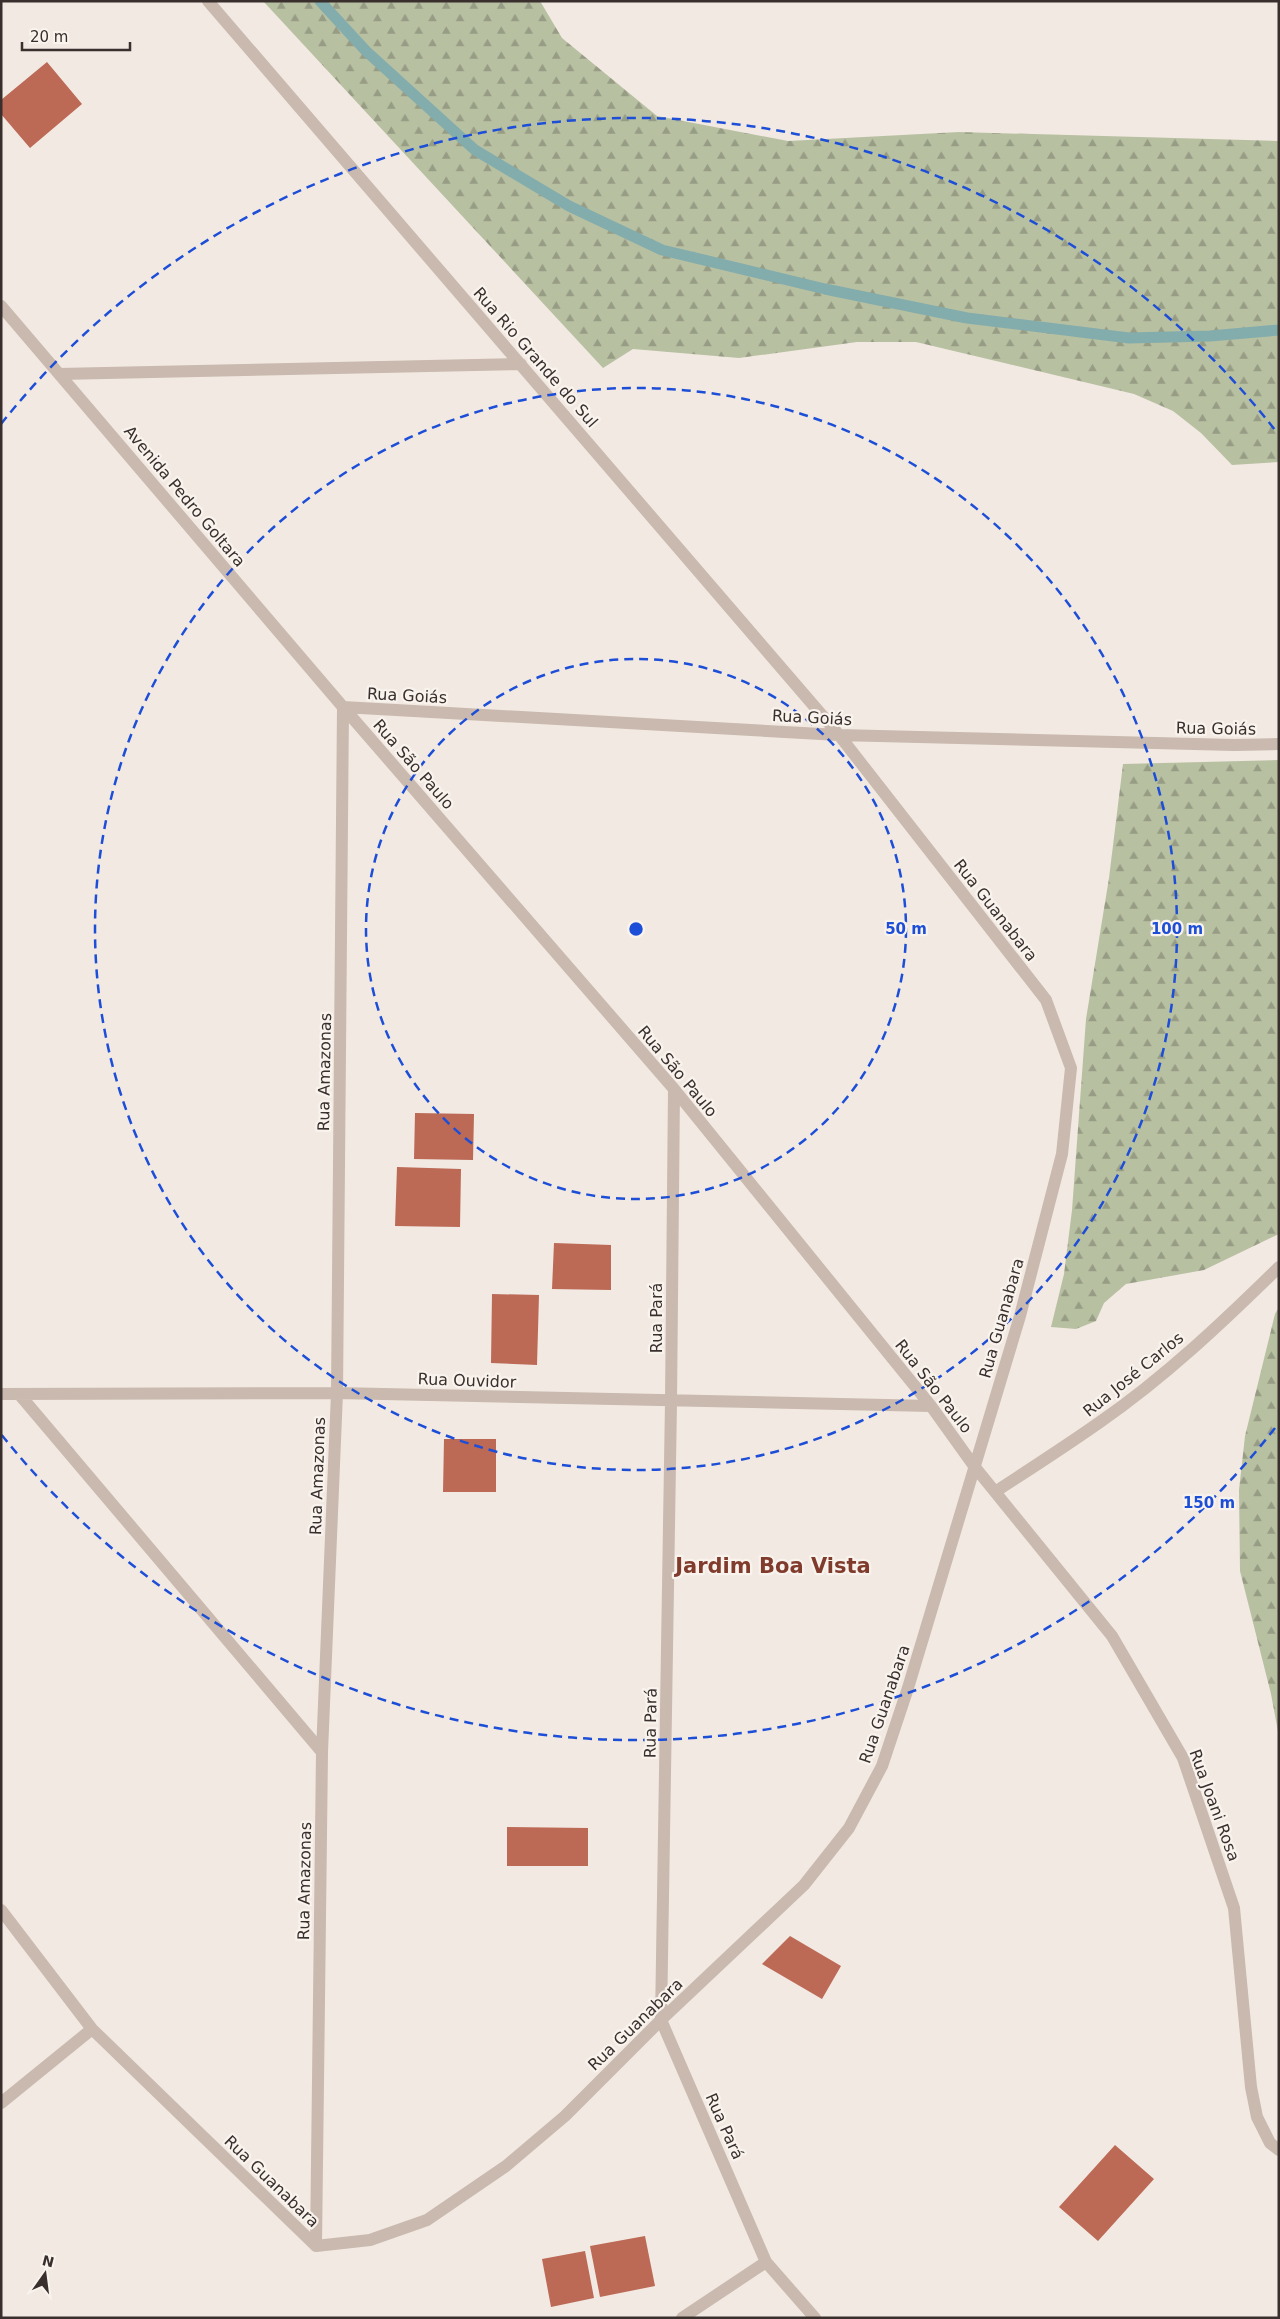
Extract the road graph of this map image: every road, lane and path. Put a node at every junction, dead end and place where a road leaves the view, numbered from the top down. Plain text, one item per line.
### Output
1 (208, 1) edge
2 (1, 306) edge
3 (521, 364) junction
4 (59, 374) junction
5 (344, 708) junction
6 (839, 735) junction
7 (1279, 744) edge
8 (674, 1089) junction
9 (1279, 1267) edge
10 (337, 1393) junction
11 (1, 1394) edge
12 (19, 1394) junction
13 (672, 1402) junction
14 (931, 1406) junction
15 (974, 1466) junction
16 (995, 1492) junction
17 (322, 1752) junction
18 (1, 1910) edge
19 (661, 2020) junction
20 (92, 2029) junction
21 (1, 2104) edge
22 (1279, 2150) edge
23 (316, 2246) junction
24 (766, 2262) junction
25 (682, 2318) edge
26 (815, 2318) edge

1 - 3 street, Rua Rio Grande do Sul
2 - 4 street, Avenida Pedro Goltara
3 - 4 street
3 - 6 street, Rua Rio Grande do Sul
4 - 5 street, Avenida Pedro Goltara
5 - 6 street, Rua Goiás
5 - 8 street, Rua São Paulo
5 - 10 street, Rua Amazonas
6 - 7 street, Rua Goiás
6 - 15 street, Rua Guanabara
8 - 13 street, Rua Pará
8 - 14 street, Rua São Paulo
9 - 16 street, Rua José Carlos
10 - 12 street, Rua Ouvidor
10 - 13 street, Rua Ouvidor
10 - 17 street, Rua Amazonas
11 - 12 street, Rua Ouvidor
12 - 17 street
13 - 14 street, Rua Ouvidor
13 - 19 street, Rua Pará
14 - 15 street, Rua São Paulo
15 - 16 street, Rua Joani Rosa
15 - 19 street, Rua Guanabara
16 - 22 street, Rua Joani Rosa
17 - 23 street, Rua Amazonas
18 - 20 street, Rua Guanabara
19 - 23 street, Rua Guanabara
19 - 24 street, Rua Pará
20 - 21 street
20 - 23 street, Rua Guanabara
24 - 25 street
24 - 26 street, Rua Pará

